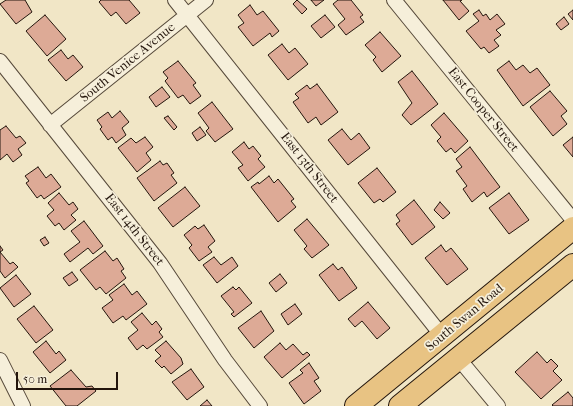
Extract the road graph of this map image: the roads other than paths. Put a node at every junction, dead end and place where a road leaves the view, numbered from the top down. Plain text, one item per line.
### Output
1 (175, 0) edge
2 (206, 0) edge
3 (394, 0) edge
4 (187, 16) junction
5 (0, 61) edge
6 (50, 125) junction
7 (573, 220) edge
8 (573, 228) edge
9 (573, 266) edge
10 (443, 337) junction
11 (459, 359) junction
12 (0, 360) edge
13 (23, 406) edge
14 (260, 406) edge
15 (356, 406) edge
16 (400, 406) edge
17 (498, 406) edge

1 - 4 street, East 13th Street
2 - 4 street, South Venice Avenue
3 - 7 street, East Cooper Street
4 - 6 street, South Venice Avenue
4 - 10 street, East 13th Street
5 - 6 street, East 14th Street
6 - 14 street, East 14th Street
8 - 10 main road, South Swan Road
9 - 11 main road, South Swan Road
10 - 15 main road, South Swan Road
11 - 16 main road, South Swan Road
11 - 17 street
12 - 13 street

